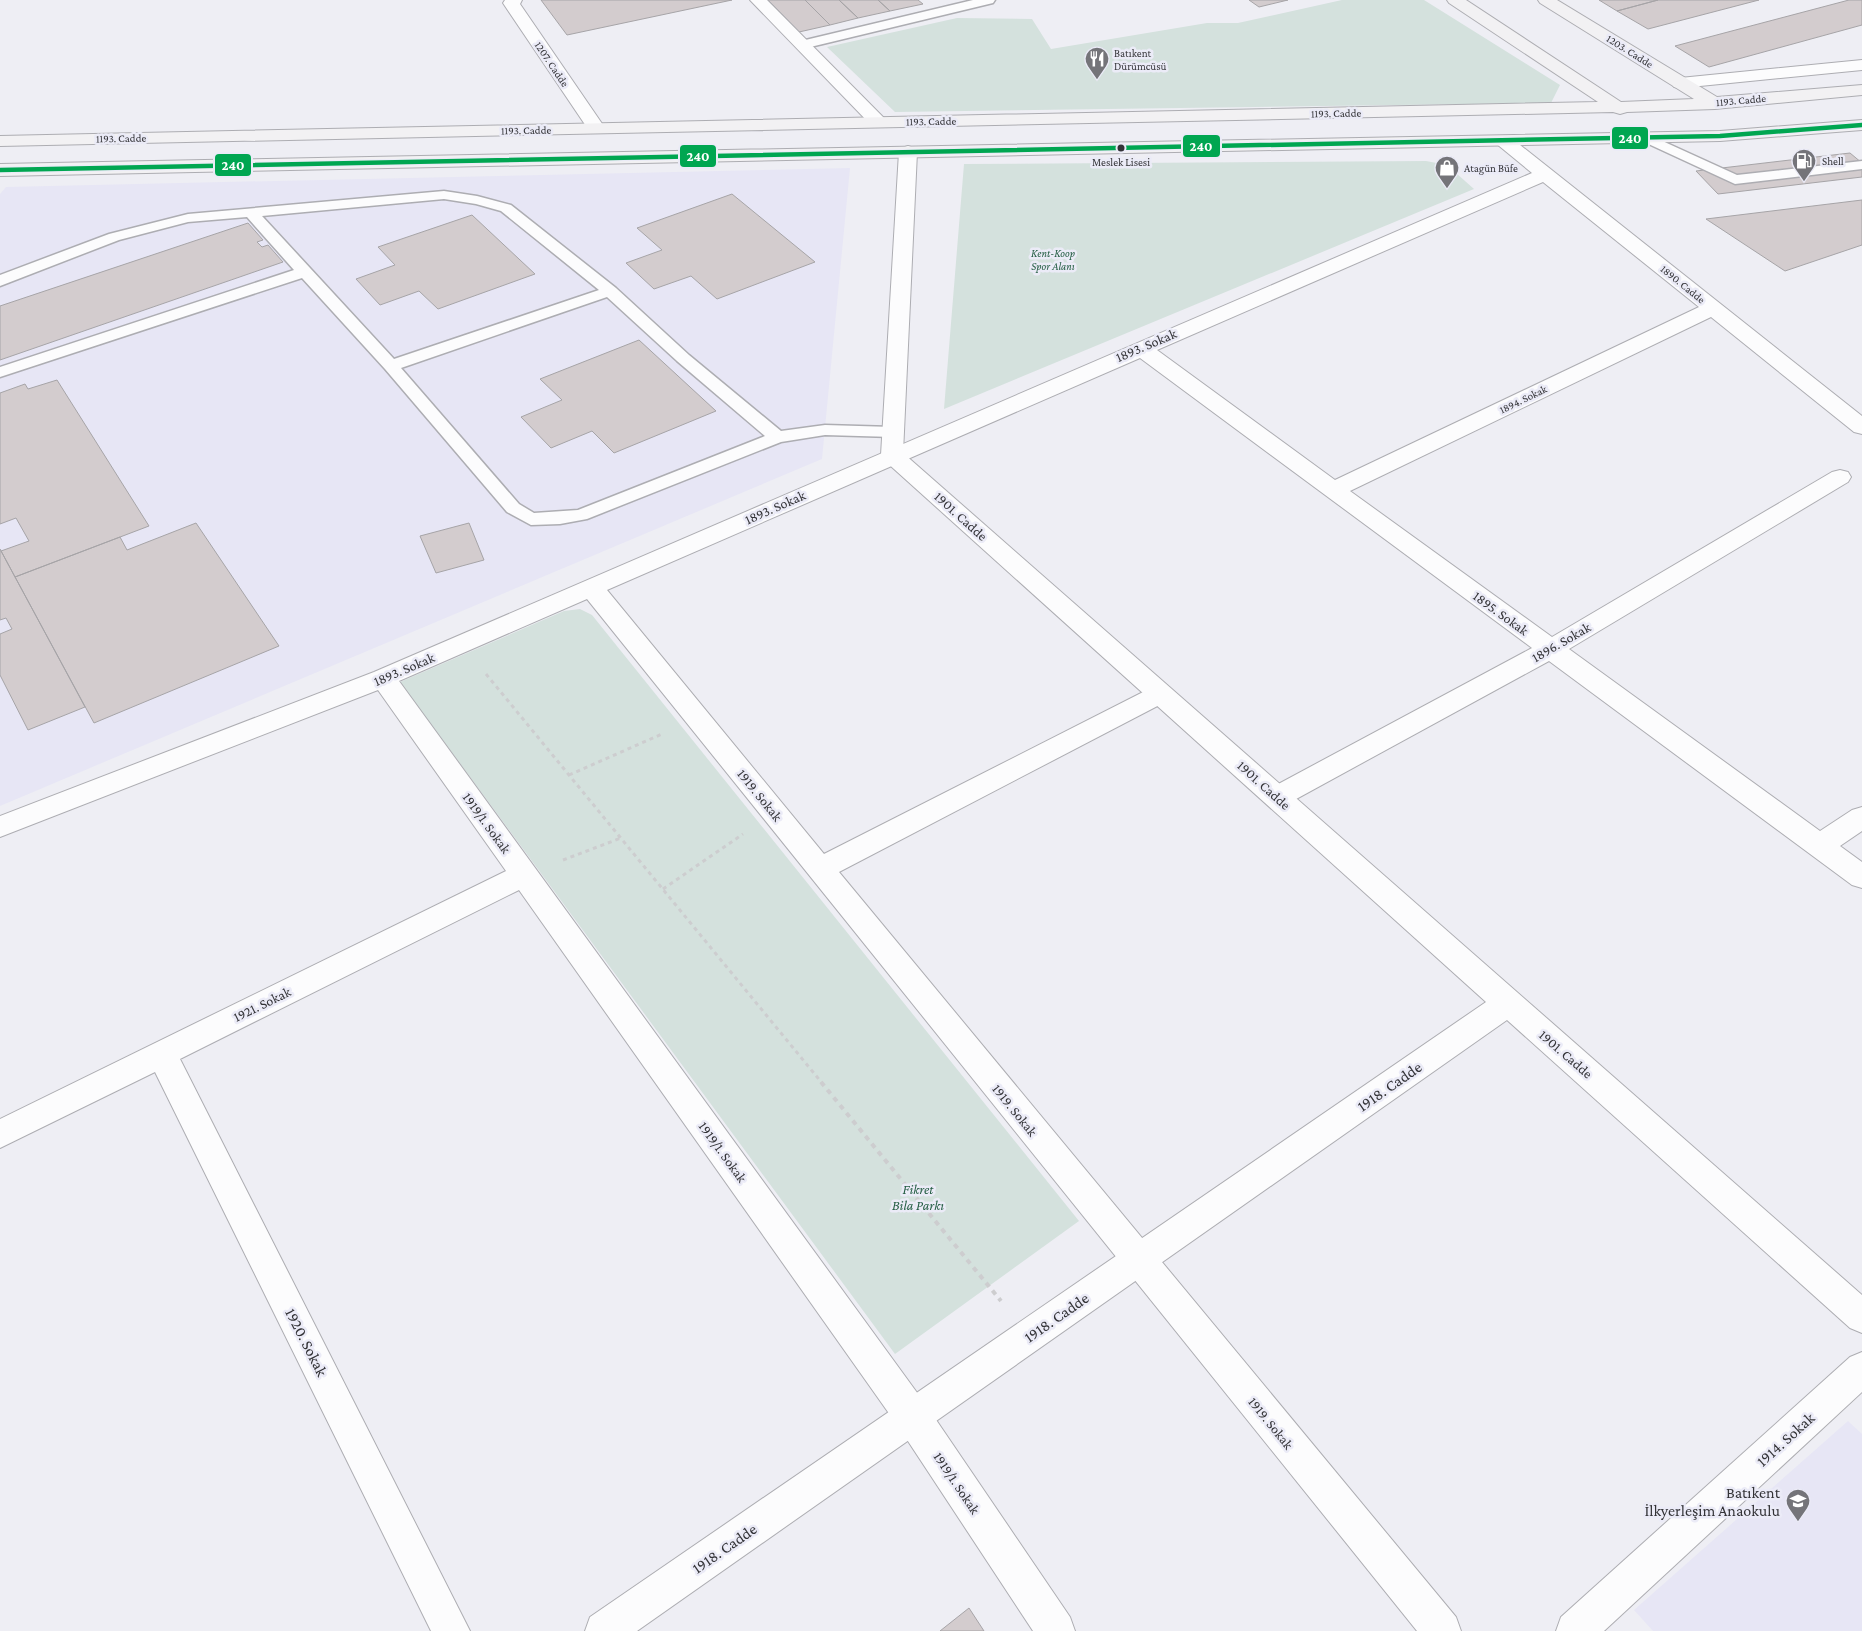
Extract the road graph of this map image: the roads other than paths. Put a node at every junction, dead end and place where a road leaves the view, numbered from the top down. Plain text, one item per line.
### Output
1 (514, 0) edge
2 (758, 0) edge
3 (989, 0) edge
4 (1455, 0) edge
5 (1546, 0) edge
6 (802, 45) junction
7 (1862, 65) edge
8 (1680, 83) junction
9 (1862, 90) edge
10 (1713, 103) junction
11 (1618, 107) junction
12 (878, 122) junction
13 (1862, 125) edge
14 (596, 128) junction
15 (1749, 134) junction
16 (1648, 138) junction
17 (0, 141) edge
18 (1504, 141) junction
19 (908, 152) junction
20 (1862, 165) edge
21 (0, 170) edge
22 (1544, 174) junction
23 (251, 213) junction
24 (306, 271) junction
25 (0, 281) edge
26 (610, 291) junction
27 (1713, 308) junction
28 (1140, 348) junction
29 (391, 366) junction
30 (0, 372) edge
31 (1862, 427) edge
32 (777, 437) junction
33 (893, 444) junction
34 (1840, 477) dead end
35 (1333, 490) junction
36 (591, 587) junction
37 (1550, 649) junction
38 (383, 678) junction
39 (1160, 694) junction
40 (1277, 797) junction
41 (1862, 817) edge
42 (0, 827) edge
43 (1819, 846) junction
44 (820, 869) junction
45 (524, 875) junction
46 (1862, 877) edge
47 (1508, 1003) junction
48 (162, 1054) junction
49 (0, 1134) edge
50 (1138, 1260) junction
51 (1862, 1317) edge
52 (1862, 1369) edge
53 (913, 1417) junction
54 (451, 1631) edge
55 (604, 1631) edge
56 (1056, 1631) edge
57 (1442, 1631) edge
58 (1575, 1631) edge

1 - 14 street, 1207. Cadde
2 - 6 street
3 - 6 lane
4 - 11 main road
5 - 8 main road, 1203. Cadde
6 - 12 street
7 - 8 street
8 - 10 main road, 1203. Cadde
9 - 10 main road, 1193. Cadde
10 - 11 main road, 1193. Cadde
10 - 15 main road, 1203. Cadde
11 - 12 main road, 1193. Cadde
11 - 16 main road
12 - 14 main road, 1193. Cadde
12 - 19 main road
13 - 15 main road
14 - 17 main road, 1193. Cadde
15 - 16 main road
16 - 18 main road
16 - 20 lane
18 - 19 main road
18 - 22 street, 1890. Cadde
19 - 21 main road
19 - 33 street
22 - 27 street, 1890. Cadde
22 - 28 street, 1893. Sokak
23 - 24 lane
23 - 25 lane
23 - 26 lane
24 - 29 lane
24 - 30 lane
26 - 29 lane
26 - 32 lane
27 - 31 street, 1890. Cadde
27 - 35 street, 1894. Sokak
28 - 33 street, 1893. Sokak
28 - 35 street, 1895. Sokak
29 - 32 lane
32 - 33 lane
33 - 36 street, 1893. Sokak
33 - 39 street, 1901. Cadde
34 - 37 street, 1896. Sokak
35 - 37 street, 1895. Sokak
36 - 38 street, 1893. Sokak
36 - 44 street, 1919. Sokak
37 - 40 street, 1896. Sokak
37 - 43 street, 1895. Sokak
38 - 42 street, 1893. Sokak
38 - 45 street, 1919/1. Sokak
39 - 40 street, 1901. Cadde
39 - 44 street
40 - 47 street, 1901. Cadde
41 - 43 street
43 - 46 street, 1895. Sokak
44 - 50 street, 1919. Sokak
45 - 48 street, 1921. Sokak
45 - 53 street, 1919/1. Sokak
47 - 50 street, 1918. Cadde
47 - 51 street, 1901. Cadde
48 - 49 street, 1921. Sokak
48 - 54 street, 1920. Sokak
50 - 53 street, 1918. Cadde
50 - 57 street, 1919. Sokak
52 - 58 street, 1914. Sokak
53 - 55 street, 1918. Cadde
53 - 56 street, 1919/1. Sokak

